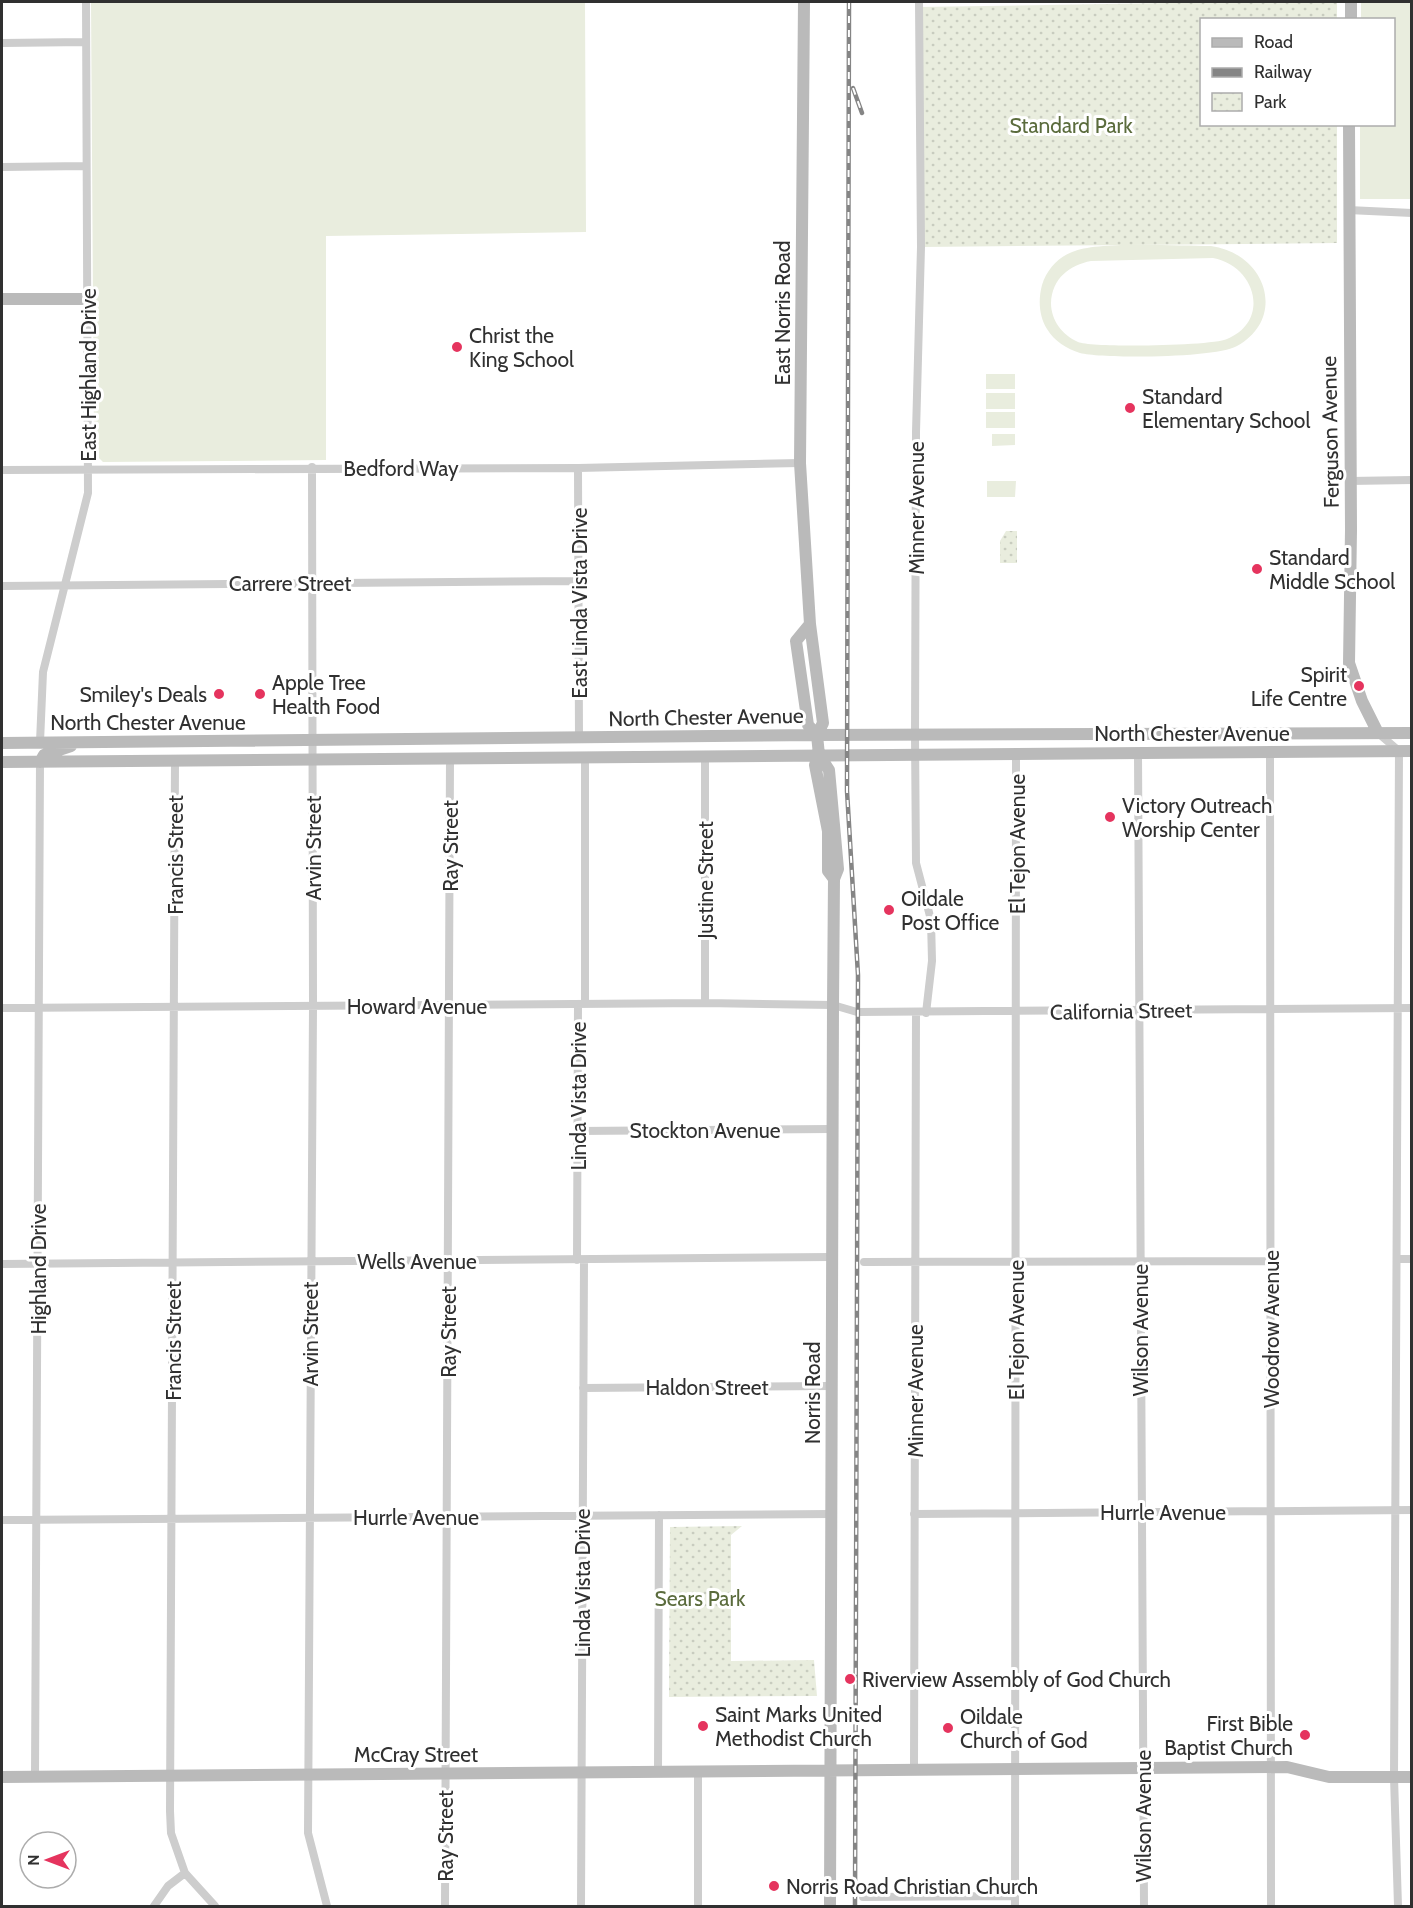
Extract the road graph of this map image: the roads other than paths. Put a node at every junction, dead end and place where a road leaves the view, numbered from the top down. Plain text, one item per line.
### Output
1 (86, 2) edge
2 (804, 2) edge
3 (919, 2) edge
4 (1351, 2) edge
5 (1351, 18) edge
6 (86, 42) junction
7 (2, 43) edge
8 (1349, 126) edge
9 (2, 166) edge
10 (86, 166) junction
11 (1348, 210) junction
12 (1412, 213) edge
13 (2, 299) edge
14 (87, 299) junction
15 (800, 463) junction
16 (312, 467) junction
17 (578, 468) junction
18 (88, 469) junction
19 (2, 470) edge
20 (1412, 480) edge
21 (1349, 481) junction
22 (579, 581) junction
23 (312, 583) junction
24 (66, 585) junction
25 (2, 586) edge
26 (1378, 733) junction
27 (1412, 733) edge
28 (817, 735) junction
29 (915, 736) junction
30 (579, 738) junction
31 (313, 740) junction
32 (40, 742) junction
33 (80, 742) junction
34 (2, 743) edge
35 (1405, 751) edge
36 (1270, 752) junction
37 (1138, 753) junction
38 (1016, 754) junction
39 (819, 755) junction
40 (915, 755) junction
41 (705, 757) junction
42 (546, 758) junction
43 (585, 758) junction
44 (313, 759) junction
45 (450, 759) junction
46 (175, 760) junction
47 (2, 762) edge
48 (40, 762) junction
49 (705, 1003) junction
50 (582, 1004) junction
51 (450, 1005) junction
52 (833, 1005) junction
53 (313, 1006) junction
54 (175, 1007) junction
55 (2, 1008) edge
56 (40, 1008) junction
57 (1399, 1008) junction
58 (1412, 1008) edge
59 (1271, 1010) junction
60 (1139, 1011) junction
61 (926, 1012) junction
62 (1017, 1012) junction
63 (916, 1013) junction
64 (832, 1129) junction
65 (578, 1131) junction
66 (832, 1257) junction
67 (1397, 1259) junction
68 (1412, 1259) edge
69 (580, 1260) junction
70 (448, 1261) junction
71 (1139, 1261) junction
72 (1271, 1261) junction
73 (311, 1262) junction
74 (864, 1262) dead end
75 (915, 1262) junction
76 (1016, 1262) junction
77 (174, 1263) junction
78 (2, 1264) edge
79 (38, 1264) junction
80 (831, 1386) junction
81 (583, 1388) junction
82 (1396, 1510) junction
83 (1412, 1510) edge
84 (1271, 1511) junction
85 (1141, 1512) junction
86 (1016, 1513) junction
87 (831, 1514) junction
88 (914, 1514) junction
89 (659, 1515) junction
90 (582, 1516) junction
91 (446, 1517) junction
92 (309, 1518) junction
93 (172, 1519) junction
94 (2, 1520) edge
95 (37, 1520) junction
96 (1143, 1767) junction
97 (1270, 1767) junction
98 (1015, 1768) junction
99 (914, 1769) junction
100 (658, 1771) junction
101 (698, 1771) junction
102 (581, 1772) junction
103 (830, 1772) junction
104 (446, 1773) junction
105 (308, 1774) junction
106 (171, 1775) junction
107 (2, 1776) edge
108 (35, 1776) junction
109 (1394, 1777) junction
110 (1412, 1777) edge
111 (185, 1873) junction
112 (1015, 1896) junction
113 (863, 1898) dead end
114 (154, 1906) edge
115 (215, 1906) edge
116 (327, 1906) edge
117 (445, 1906) edge
118 (580, 1906) edge
119 (698, 1906) edge
120 (830, 1906) edge
121 (1015, 1906) edge
122 (1144, 1906) edge
123 (1271, 1906) edge
124 (1398, 1906) edge

1 - 6 street, East Highland Drive
2 - 15 street, East Norris Road
3 - 29 street, Minner Avenue
4 - 5 street
6 - 7 street
6 - 10 street, East Highland Drive
8 - 11 street, Ferguson Avenue
9 - 10 street
10 - 14 street, East Highland Drive
11 - 12 street
11 - 21 street, Ferguson Avenue
13 - 14 street
14 - 18 street, East Highland Drive
15 - 17 street, Bedford Way
15 - 28 street, East Norris Road
16 - 17 street, Bedford Way
16 - 18 street, Bedford Way
16 - 23 street, Arvin Street
17 - 22 street, East Linda Vista Drive
18 - 19 street, Bedford Way
18 - 24 street, East Highland Drive
20 - 21 street
21 - 26 street, Ferguson Avenue
22 - 23 street, Carrere Street
22 - 30 street, East Linda Vista Drive
23 - 24 street, Carrere Street
23 - 31 street, Arvin Street
24 - 25 street, Carrere Street
24 - 32 street, East Highland Drive
26 - 27 street, North Chester Avenue
26 - 29 street, North Chester Avenue
26 - 35 street
28 - 29 street, North Chester Avenue
28 - 30 street, North Chester Avenue
28 - 39 street, East Norris Road
29 - 40 street, Minner Avenue
30 - 31 street, North Chester Avenue
30 - 42 street
31 - 33 street, North Chester Avenue
31 - 44 street, Arvin Street
32 - 33 street, North Chester Avenue
32 - 34 street, North Chester Avenue
33 - 48 street
35 - 36 street, North Chester Avenue
35 - 57 street
36 - 37 street, North Chester Avenue
36 - 59 street, Woodrow Avenue
37 - 38 street, North Chester Avenue
37 - 60 street, Wilson Avenue
38 - 40 street, North Chester Avenue
38 - 62 street, El Tejon Avenue
39 - 40 street, North Chester Avenue
39 - 41 street, North Chester Avenue
39 - 52 street, Norris Road
40 - 61 street, Minner Avenue
41 - 43 street, North Chester Avenue
41 - 49 street, Justine Street
42 - 43 street, North Chester Avenue
42 - 45 street, North Chester Avenue
43 - 50 street, Linda Vista Drive
44 - 45 street, North Chester Avenue
44 - 46 street, North Chester Avenue
44 - 53 street, Arvin Street
45 - 51 street, Ray Street
46 - 48 street, North Chester Avenue
46 - 54 street, Francis Street
47 - 48 street, North Chester Avenue
48 - 56 street, Highland Drive
49 - 50 street, Howard Avenue
49 - 52 street, Howard Avenue
50 - 51 street, Howard Avenue
50 - 65 street, Linda Vista Drive
51 - 53 street, Howard Avenue
51 - 70 street, Ray Street
52 - 63 street, California Street
52 - 64 street, Norris Road
53 - 54 street, Howard Avenue
53 - 73 street, Arvin Street
54 - 56 street, Howard Avenue
54 - 77 street, Francis Street
55 - 56 street, Howard Avenue
56 - 79 street, Highland Drive
57 - 58 street, California Street
57 - 59 street, California Street
57 - 67 street
59 - 60 street, California Street
59 - 72 street, Woodrow Avenue
60 - 62 street, California Street
60 - 71 street, Wilson Avenue
61 - 62 street, California Street
61 - 63 street, California Street
62 - 76 street, El Tejon Avenue
63 - 75 street, Minner Avenue
64 - 65 street, Stockton Avenue
64 - 66 street, Norris Road
65 - 69 street, Linda Vista Drive
66 - 69 street, Wells Avenue
66 - 80 street, Norris Road
67 - 68 street
67 - 82 street
69 - 70 street, Wells Avenue
69 - 81 street, Linda Vista Drive
70 - 73 street, Wells Avenue
70 - 91 street, Ray Street
71 - 72 street
71 - 76 street
71 - 85 street, Wilson Avenue
72 - 84 street, Woodrow Avenue
73 - 77 street, Wells Avenue
73 - 92 street, Arvin Street
74 - 75 street
75 - 76 street
75 - 88 street, Minner Avenue
76 - 86 street, El Tejon Avenue
77 - 79 street, Wells Avenue
77 - 93 street, Francis Street
78 - 79 street, Wells Avenue
79 - 95 street, Highland Drive
80 - 81 street, Haldon Street
80 - 87 street, Norris Road
81 - 90 street, Linda Vista Drive
82 - 83 street, Hurrle Avenue
82 - 84 street, Hurrle Avenue
82 - 109 street
84 - 85 street, Hurrle Avenue
84 - 97 street, Woodrow Avenue
85 - 86 street, Hurrle Avenue
85 - 96 street, Wilson Avenue
86 - 88 street, Hurrle Avenue
86 - 98 street, El Tejon Avenue
87 - 89 street, Hurrle Avenue
87 - 103 street, Norris Road
88 - 99 street, Minner Avenue
89 - 90 street, Hurrle Avenue
89 - 100 street
90 - 91 street, Hurrle Avenue
90 - 102 street, Linda Vista Drive
91 - 92 street, Hurrle Avenue
91 - 104 street, Ray Street
92 - 93 street, Hurrle Avenue
92 - 105 street, Arvin Street
93 - 95 street, Hurrle Avenue
93 - 106 street, Francis Street
94 - 95 street, Hurrle Avenue
95 - 108 street, Highland Drive
96 - 97 street, McCray Street
96 - 98 street, McCray Street
96 - 122 street, Wilson Avenue
97 - 109 street, McCray Street
97 - 123 street, Woodrow Avenue
98 - 99 street, McCray Street
98 - 112 street, El Tejon Avenue
99 - 103 street, McCray Street
100 - 101 street, McCray Street
100 - 102 street, McCray Street
101 - 103 street, McCray Street
101 - 119 street
102 - 104 street, McCray Street
102 - 118 street, Linda Vista Drive
103 - 120 street, Norris Road
104 - 105 street, McCray Street
104 - 117 street, Ray Street
105 - 106 street, McCray Street
105 - 116 street, Arvin Street
106 - 108 street, McCray Street
106 - 111 street, Francis Street
107 - 108 street, McCray Street
109 - 110 street, McCray Street
109 - 124 street
111 - 114 street
111 - 115 street
112 - 113 street
112 - 121 street, El Tejon Avenue

